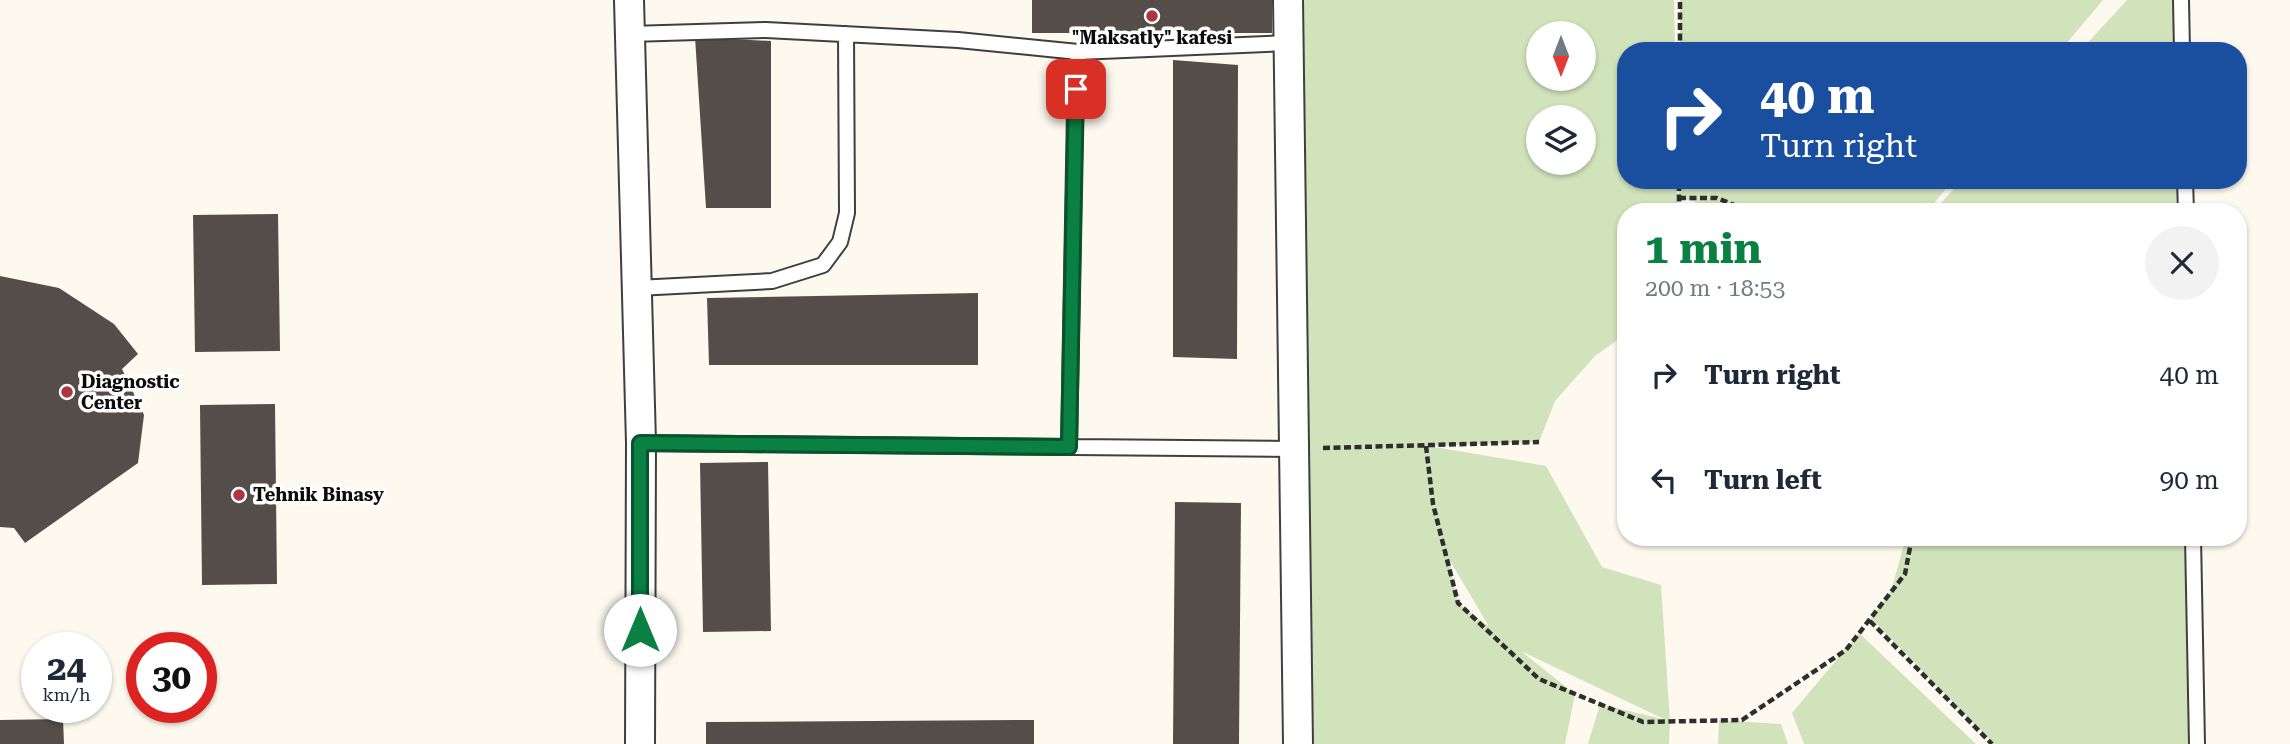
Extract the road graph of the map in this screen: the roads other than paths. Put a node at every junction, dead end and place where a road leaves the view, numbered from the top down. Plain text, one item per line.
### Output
1 (629, 0) edge
2 (1288, 0) edge
3 (2181, 0) edge
4 (630, 34) junction
5 (846, 34) junction
6 (2182, 42) edge
7 (1288, 43) junction
8 (1078, 52) junction
9 (637, 288) junction
10 (640, 443) junction
11 (1069, 447) junction
12 (1294, 449) junction
13 (2193, 546) edge
14 (640, 744) edge
15 (1298, 744) edge
16 (2197, 744) edge

1 - 4 street
2 - 7 street
3 - 6 lane
4 - 5 lane
4 - 9 street
5 - 8 lane
5 - 9 lane
7 - 8 lane
7 - 12 street
8 - 11 lane
9 - 10 street
10 - 11 lane
10 - 14 street
11 - 12 lane
12 - 15 street
13 - 16 lane

